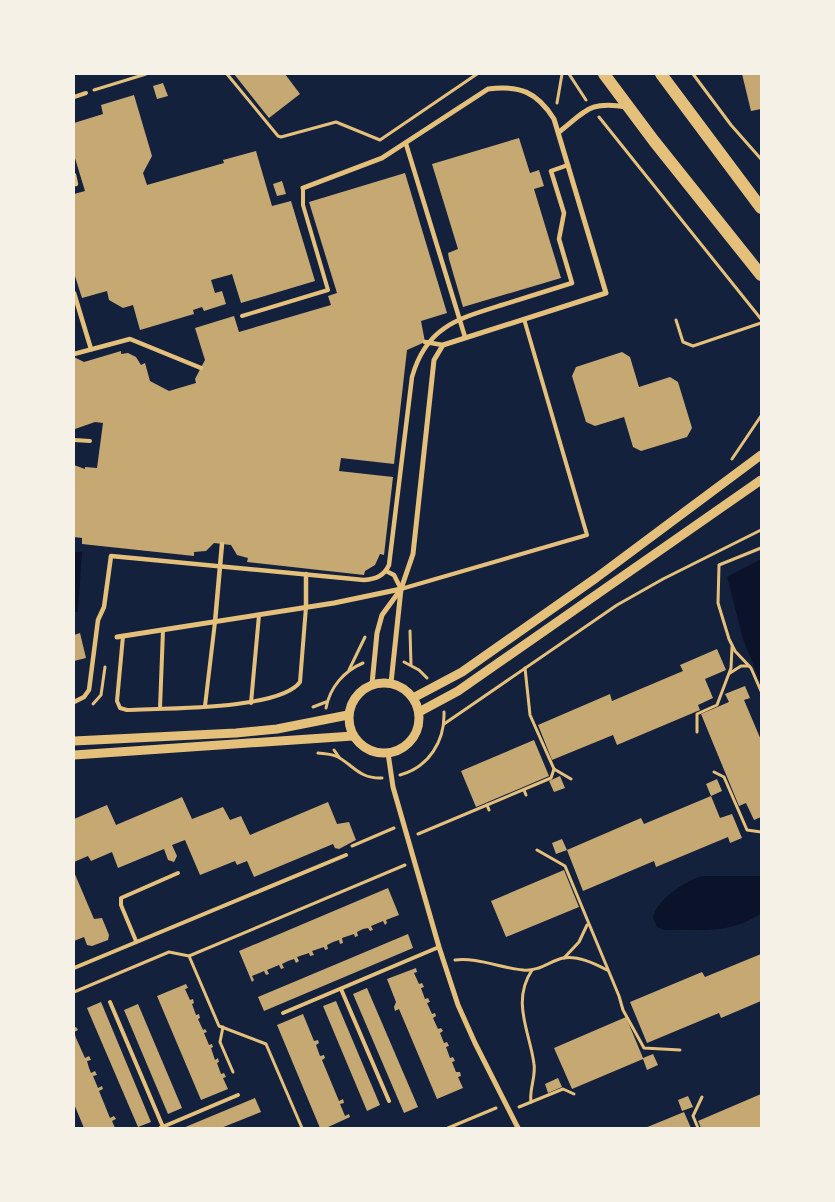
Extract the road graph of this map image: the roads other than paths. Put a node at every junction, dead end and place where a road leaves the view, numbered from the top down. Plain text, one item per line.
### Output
1 (604, 74) edge
2 (661, 74) edge
3 (86, 93) road end
4 (74, 97) edge
5 (629, 108) junction
6 (559, 132) junction
7 (406, 144) junction
8 (568, 165) junction
9 (74, 175) edge
10 (74, 184) edge
11 (303, 188) joint
12 (761, 208) edge
13 (761, 275) edge
14 (74, 293) edge
15 (76, 310) edge
16 (242, 316) dead end
17 (459, 318) junction
18 (524, 319) junction
19 (465, 337) junction
20 (427, 342) junction
21 (443, 345) junction
22 (91, 349) junction
23 (74, 354) edge
24 (201, 368) dead end
25 (74, 440) edge
26 (90, 441) dead end
27 (761, 455) edge
28 (761, 480) edge
29 (222, 544) dead end
30 (220, 566) junction
31 (386, 571) junction
32 (306, 574) junction
33 (401, 589) junction
34 (306, 607) junction
35 (259, 615) junction
36 (215, 622) junction
37 (163, 630) junction
38 (120, 636) joint
39 (391, 683) junction
40 (372, 684) junction
41 (413, 698) junction
42 (74, 702) edge
43 (251, 703) junction
44 (205, 706) junction
45 (160, 708) junction
46 (419, 712) junction
47 (348, 715) junction
48 (353, 736) junction
49 (74, 741) edge
50 (388, 754) junction
51 (74, 755) edge
52 (346, 855) road end
53 (178, 873) dead end
54 (136, 941) junction
55 (439, 947) junction
56 (74, 968) edge
57 (341, 989) junction
58 (110, 1002) dead end
59 (282, 1013) dead end
60 (238, 1095) dead end
61 (389, 1101) dead end
62 (161, 1128) edge
63 (518, 1128) edge

1 - 5 main road
2 - 12 main road
3 - 4 lane
5 - 6 street
5 - 13 main road
6 - 7 street
6 - 8 street
7 - 11 street
7 - 17 street
8 - 17 street
8 - 18 street
9 - 10 street
11 - 16 lane
14 - 15 street
15 - 22 street
17 - 19 street
17 - 20 street
18 - 19 street
18 - 33 lane
19 - 21 street
20 - 21 street
20 - 31 street
21 - 33 street
22 - 23 street
22 - 24 street
25 - 26 lane
27 - 41 street
28 - 46 street
29 - 30 street
30 - 32 street
30 - 36 street
30 - 42 street
31 - 32 street
31 - 33 street
32 - 34 street
33 - 34 street
33 - 39 street
33 - 40 street
34 - 35 street
34 - 43 lane
35 - 36 street
35 - 43 lane
36 - 37 street
36 - 44 lane
37 - 38 street
37 - 45 lane
38 - 45 lane
39 - 40 street
39 - 41 street
40 - 47 street
41 - 46 street
43 - 44 lane
44 - 45 lane
46 - 50 street
47 - 48 street
47 - 49 street
48 - 50 street
48 - 51 street
50 - 55 street
52 - 54 lane
53 - 54 lane
54 - 56 lane
55 - 57 lane
55 - 63 street
57 - 59 lane
57 - 61 lane
58 - 62 lane
60 - 62 lane

